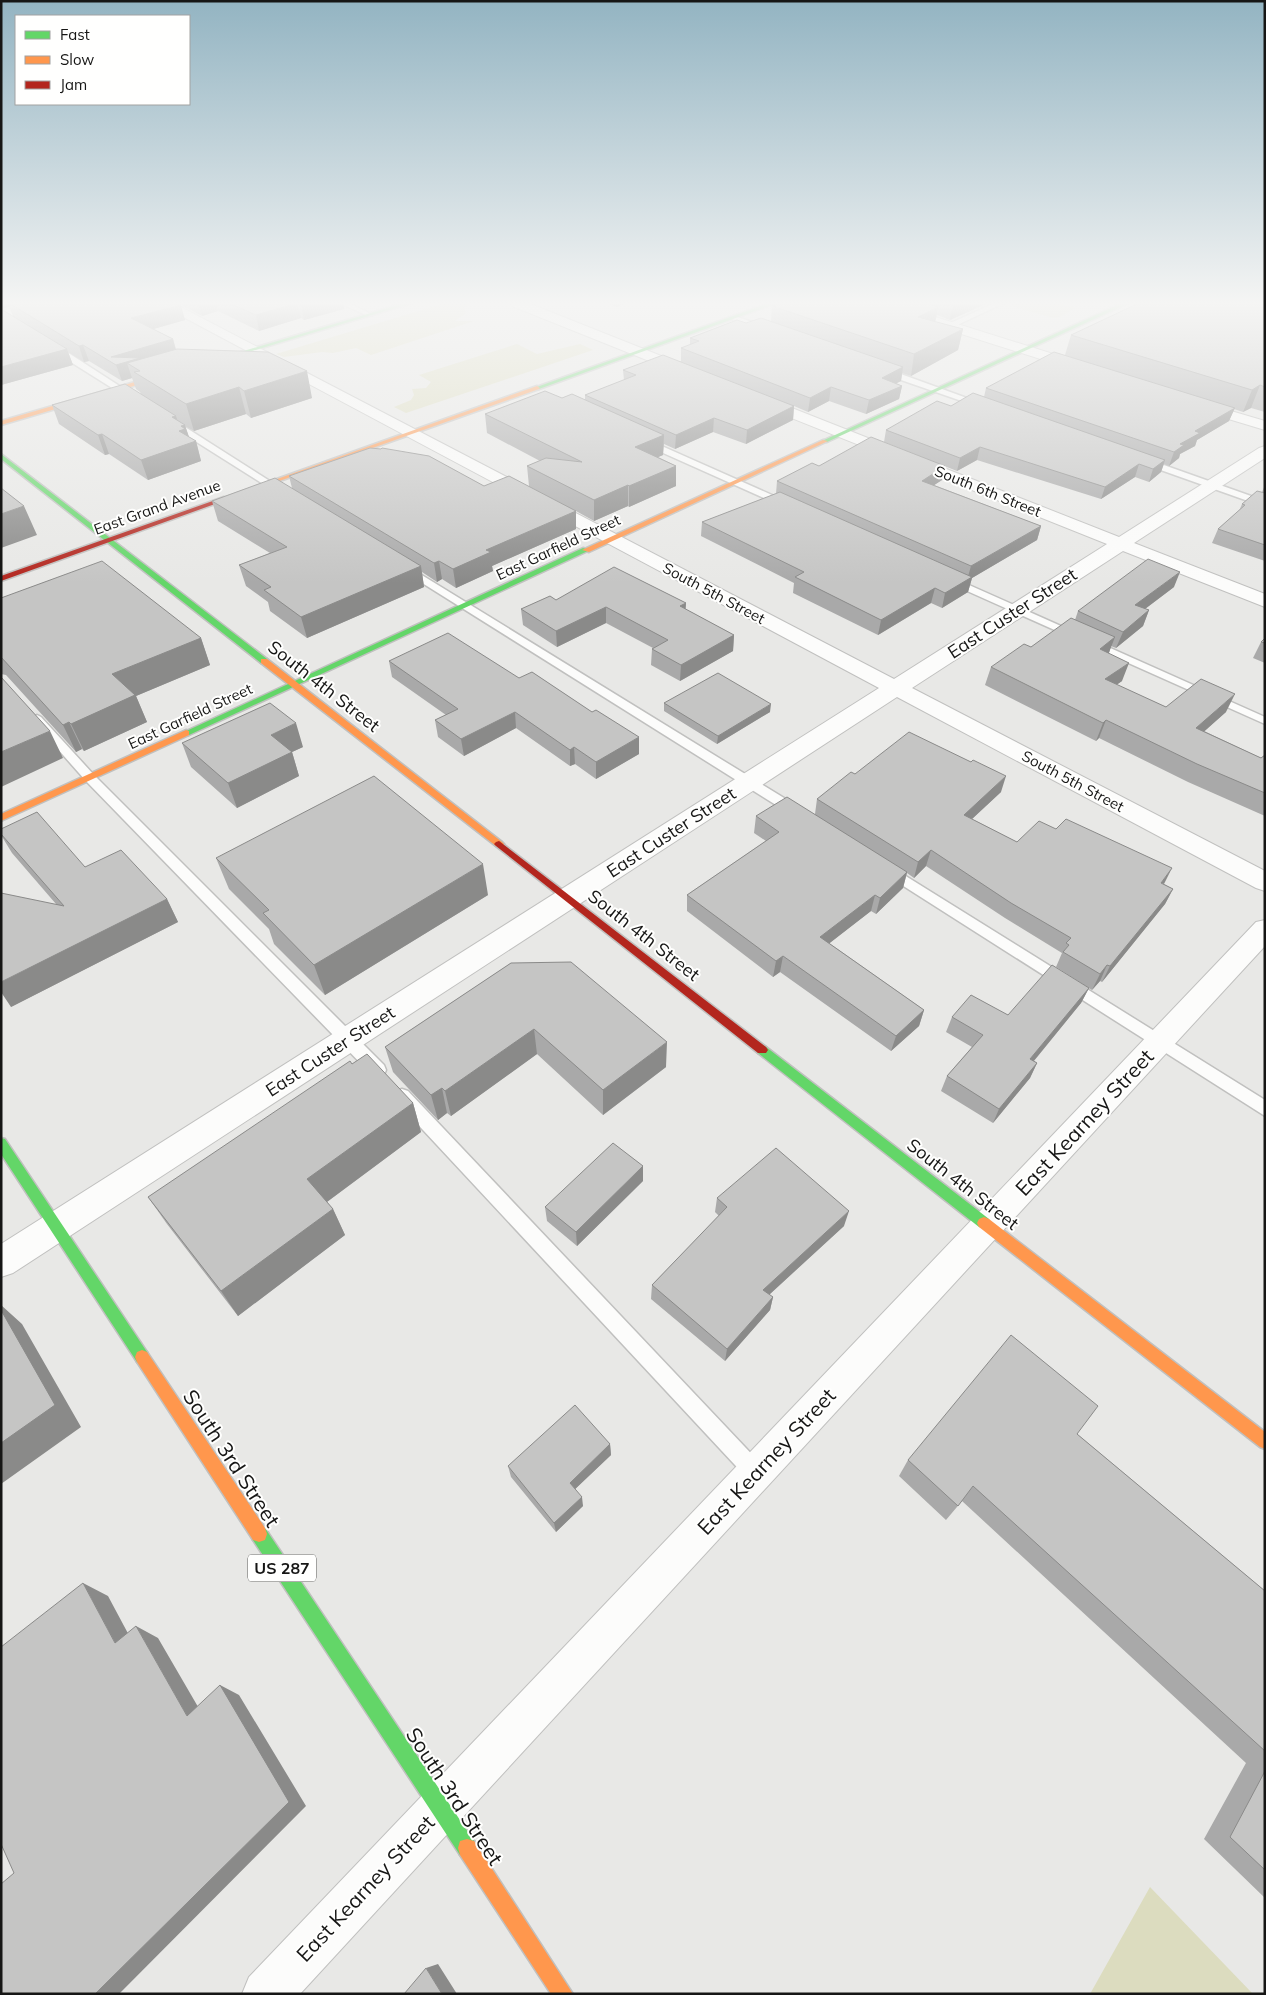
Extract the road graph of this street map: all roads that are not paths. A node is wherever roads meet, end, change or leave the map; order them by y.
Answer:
1 (90, 396) edge
2 (131, 396) edge
3 (340, 396) edge
4 (515, 396) edge
5 (749, 396) edge
6 (925, 396) edge
7 (956, 396) edge
8 (1182, 400) edge
9 (139, 401) edge
10 (993, 409) edge
11 (162, 416) edge
12 (1, 422) edge
13 (1265, 426) edge
14 (411, 433) junction
15 (843, 433) junction
16 (637, 437) edge
17 (1265, 450) edge
18 (1, 456) edge
19 (1132, 457) edge
20 (736, 482) junction
21 (268, 484) junction
22 (1211, 485) junction
23 (286, 494) edge
24 (1265, 504) edge
25 (798, 510) edge
26 (612, 539) junction
27 (109, 540) junction
28 (1120, 544) junction
29 (392, 560) edge
30 (938, 574) edge
31 (1, 579) edge
32 (1265, 601) edge
33 (466, 606) junction
34 (1017, 610) junction
35 (294, 684) junction
36 (895, 688) junction
37 (28, 708) edge
38 (1265, 720) edge
39 (90, 778) junction
40 (749, 782) junction
41 (1, 818) edge
42 (806, 818) edge
43 (873, 861) edge
44 (1265, 882) edge
45 (568, 898) junction
46 (1265, 929) edge
47 (348, 1039) junction
48 (1158, 1043) junction
49 (1265, 1109) edge
50 (1, 1142) edge
51 (987, 1225) junction
52 (57, 1226) junction
53 (1, 1262) edge
54 (1265, 1442) edge
55 (755, 1472) junction
56 (440, 1808) junction
57 (266, 1994) edge
58 (563, 1994) edge

1 - 12 street
2 - 9 lane
3 - 14 street, South 5th Street
4 - 14 street, East Grand Avenue
5 - 15 street, South 6th Street
6 - 15 street, East Garfield Street
7 - 10 lane
8 - 13 street
11 - 21 lane
14 - 21 street, East Grand Avenue
14 - 26 street, South 5th Street
15 - 20 street, East Garfield Street
15 - 28 street, South 6th Street
16 - 20 lane
17 - 22 street, East Custer Street
18 - 27 street, South 4th Street
19 - 22 lane
20 - 25 lane
20 - 26 street, East Garfield Street
21 - 23 lane
21 - 27 street, East Grand Avenue
22 - 24 lane
22 - 28 street, East Custer Street
26 - 33 street, East Garfield Street
26 - 36 street, South 5th Street
27 - 31 street, East Grand Avenue
27 - 35 street, South 4th Street
28 - 32 street, South 6th Street
28 - 34 street, East Custer Street
29 - 33 lane
30 - 34 lane
33 - 35 street, East Garfield Street
33 - 40 lane
34 - 36 street, East Custer Street
34 - 38 lane
35 - 39 street, East Garfield Street
35 - 45 street, South 4th Street
36 - 40 street, East Custer Street
36 - 44 street, South 5th Street
37 - 39 lane
39 - 41 street, East Garfield Street
39 - 47 lane
40 - 42 lane
40 - 45 street, East Custer Street
43 - 48 lane
45 - 47 street, East Custer Street
45 - 51 street, South 4th Street
46 - 48 street, East Kearney Street
47 - 52 street, East Custer Street
47 - 55 lane
48 - 49 lane
48 - 51 street, East Kearney Street
50 - 52 street, South 3rd Street / US 287
51 - 54 street, South 4th Street
51 - 55 street, East Kearney Street
52 - 53 street, East Custer Street
52 - 56 street, South 3rd Street / US 287
55 - 56 street, East Kearney Street
56 - 57 street, East Kearney Street
56 - 58 street, South 3rd Street / US 287

